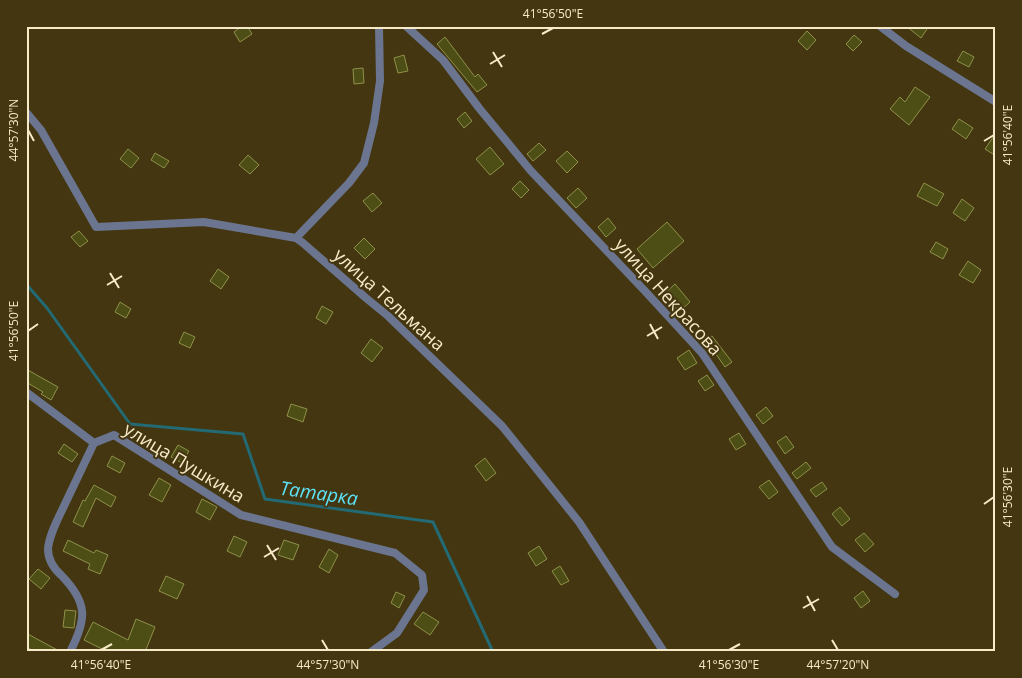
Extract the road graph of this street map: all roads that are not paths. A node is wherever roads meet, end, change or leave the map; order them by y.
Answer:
1 (379, 26) edge
2 (406, 26) edge
3 (880, 26) edge
4 (996, 102) edge
5 (26, 112) edge
6 (296, 238) junction
7 (26, 392) edge
8 (94, 443) junction
9 (895, 594) dead end
10 (70, 652) edge
11 (371, 652) edge
12 (664, 652) edge

1 - 6 street
2 - 9 street, улица Некрасова
3 - 4 street
5 - 6 street
6 - 12 street, улица Тельмана
7 - 8 street
8 - 10 street
8 - 11 street, улица Пушкина

